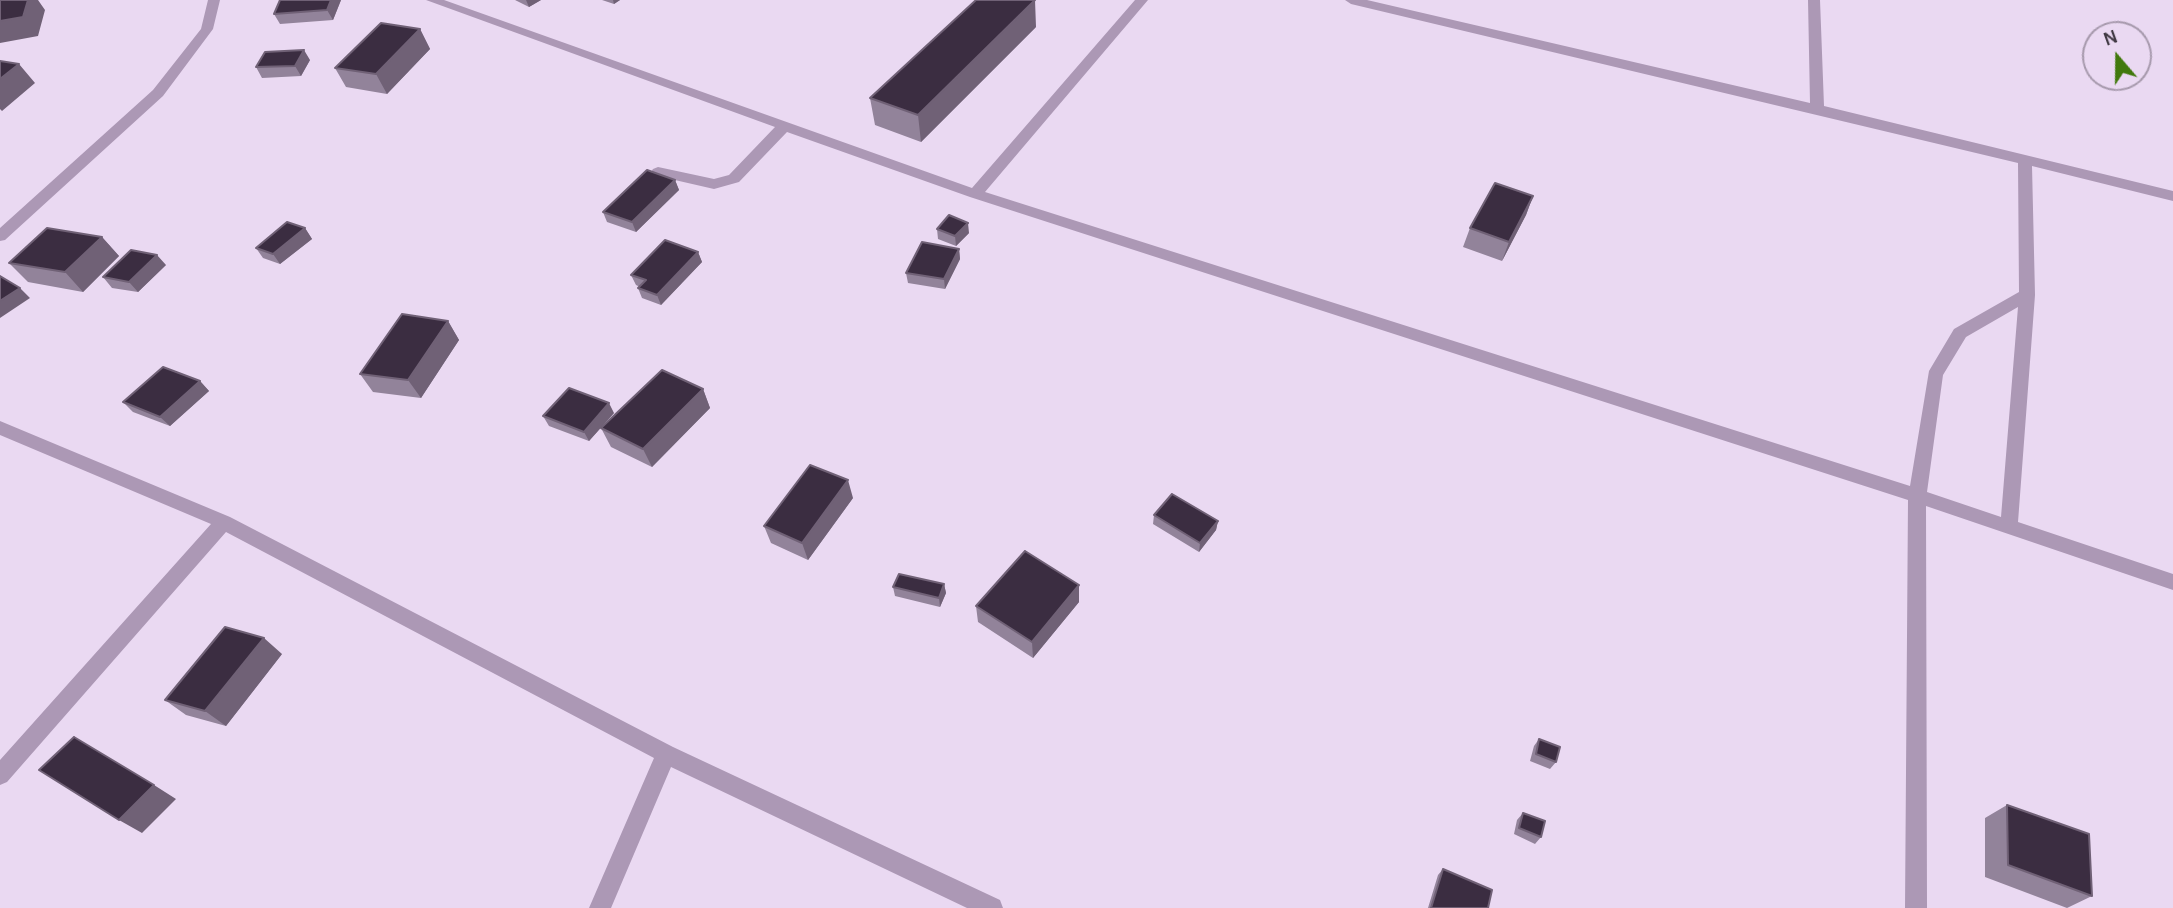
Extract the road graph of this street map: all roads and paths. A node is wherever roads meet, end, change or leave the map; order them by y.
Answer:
1 (214, 0) edge
2 (432, 0) edge
3 (1142, 0) edge
4 (1350, 0) edge
5 (1814, 0) edge
6 (1817, 109) junction
7 (783, 127) junction
8 (2025, 160) junction
9 (658, 172) edge
10 (975, 194) junction
11 (2173, 196) edge
12 (0, 236) edge
13 (2027, 295) junction
14 (0, 428) edge
15 (1917, 496) junction
16 (224, 522) junction
17 (2009, 527) junction
18 (2173, 582) edge
19 (666, 754) junction
20 (0, 775) edge
21 (600, 908) edge
22 (992, 908) edge
23 (1916, 908) edge

1 - 12 street
2 - 7 street
3 - 10 street
4 - 6 street
5 - 6 street
6 - 8 street
7 - 9 street
7 - 10 street
8 - 11 street
8 - 13 street
10 - 15 street
13 - 15 street
13 - 17 street
14 - 16 street
15 - 17 street
15 - 23 street
16 - 19 street
16 - 20 street
17 - 18 street
19 - 21 street
19 - 22 street

